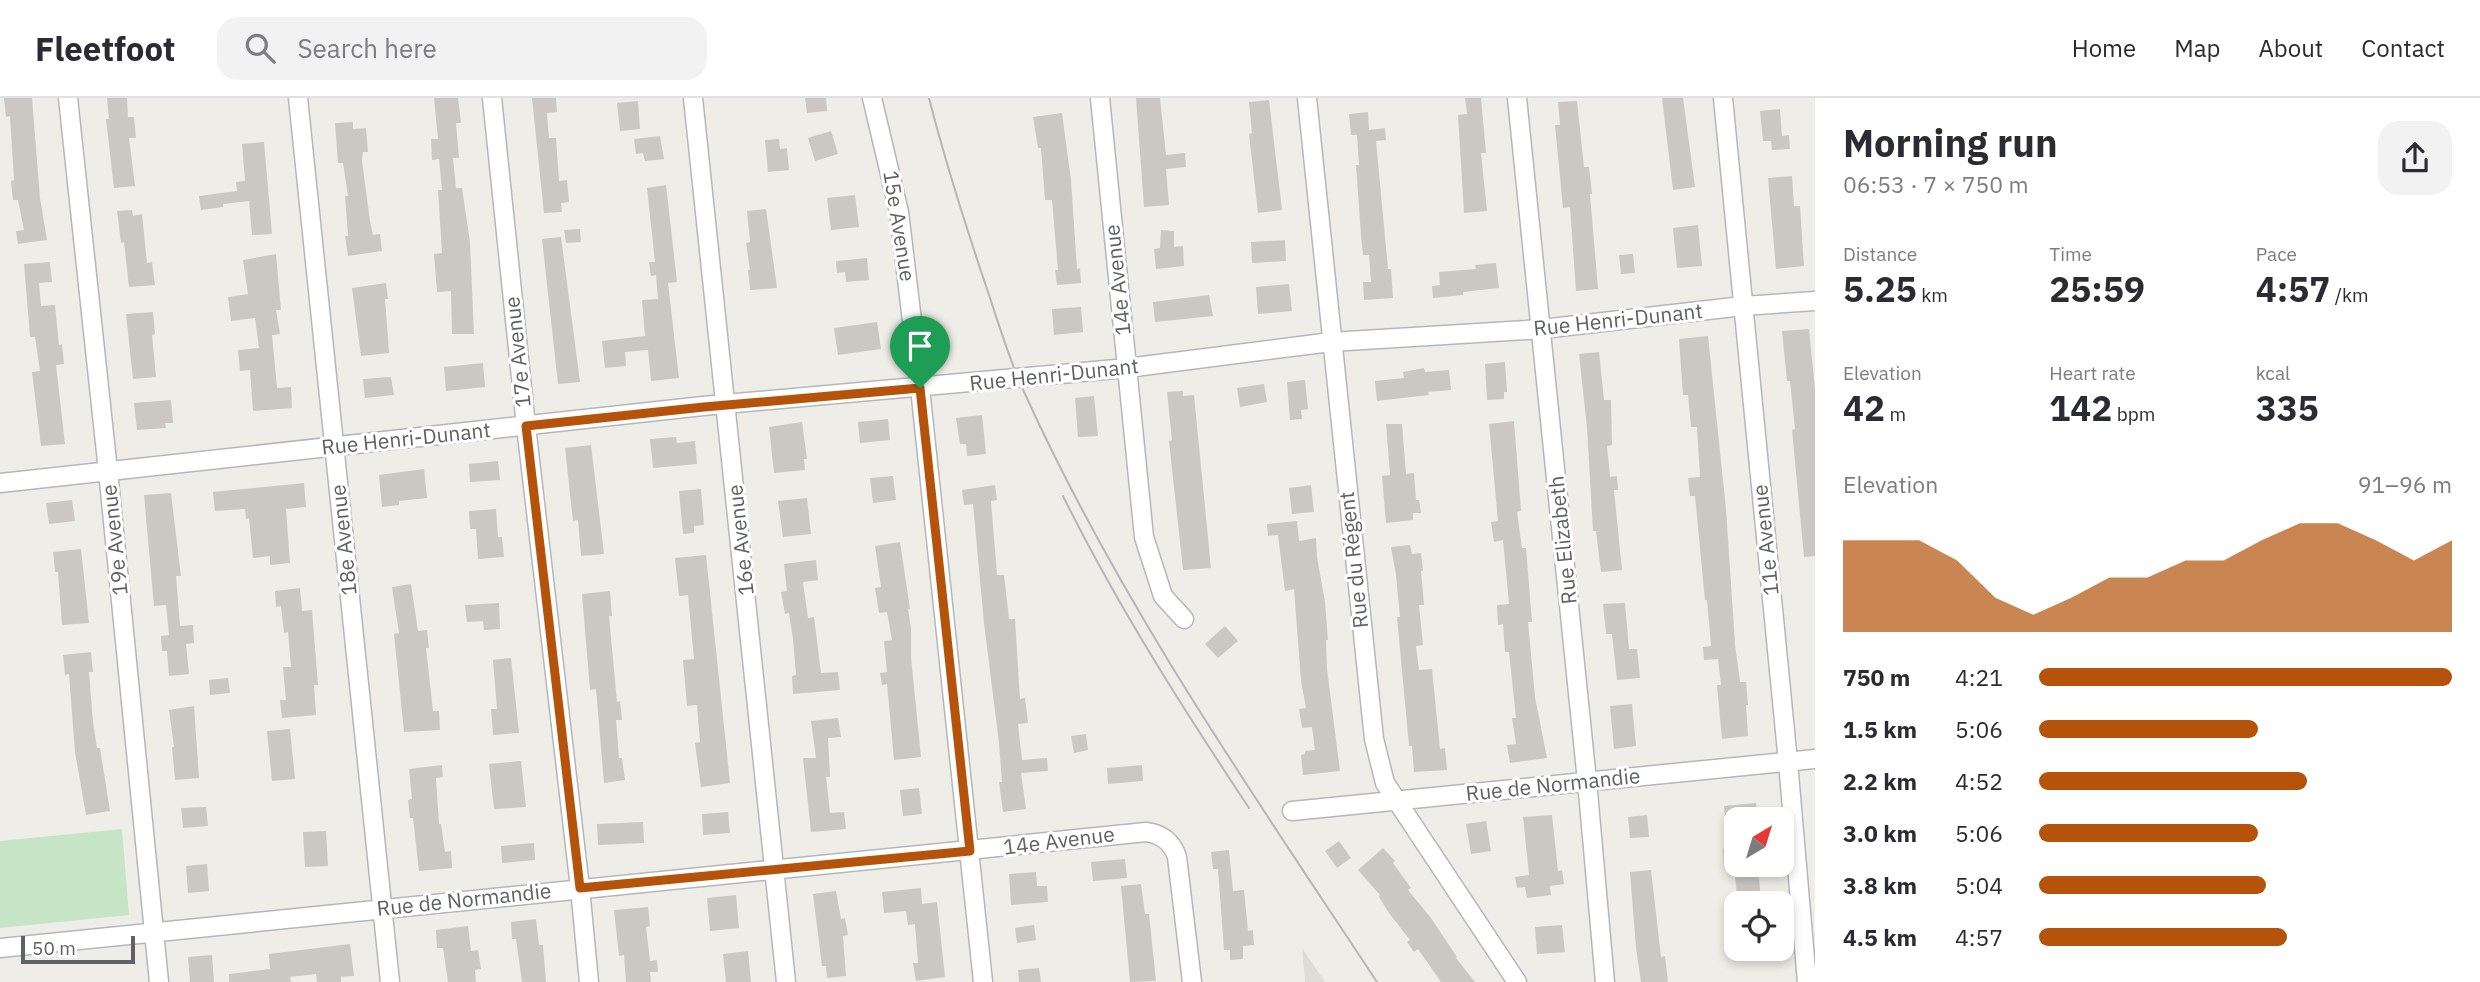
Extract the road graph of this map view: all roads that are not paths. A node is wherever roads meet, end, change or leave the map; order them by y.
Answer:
1 (68, 98) edge
2 (298, 98) edge
3 (492, 98) edge
4 (693, 98) edge
5 (872, 98) edge
6 (1100, 98) edge
7 (1307, 98) edge
8 (1517, 98) edge
9 (1723, 98) edge
10 (1815, 301) edge
11 (1742, 306) junction
12 (1542, 329) junction
13 (1331, 342) junction
14 (1127, 368) junction
15 (920, 388) junction
16 (726, 405) junction
17 (526, 426) junction
18 (335, 447) junction
19 (108, 471) junction
20 (0, 482) edge
21 (1184, 620) dead end
22 (1815, 759) edge
23 (1788, 762) junction
24 (1587, 781) junction
25 (1398, 802) junction
26 (1292, 811) dead end
27 (970, 851) junction
28 (775, 869) junction
29 (580, 888) junction
30 (382, 909) junction
31 (155, 931) junction
32 (0, 948) edge
33 (159, 982) edge
34 (390, 982) edge
35 (589, 982) edge
36 (786, 982) edge
37 (983, 982) edge
38 (1192, 982) edge
39 (1517, 982) edge
40 (1605, 982) edge
41 (1807, 982) edge

1 - 19 street, 19e Avenue
2 - 18 street, 18e Avenue
3 - 17 street, 17e Avenue
4 - 16 street, 16e Avenue
5 - 15 street, 15e Avenue
6 - 14 street, 14e Avenue
7 - 13 street, Rue du Régent
8 - 12 street, Rue Elizabeth
9 - 11 street, 11e Avenue
10 - 11 street, Rue Henri-Dunant
11 - 12 street, Rue Henri-Dunant
11 - 23 street, 11e Avenue
12 - 13 street, Rue Henri-Dunant
12 - 24 street, Rue Elizabeth
13 - 14 street, Rue Henri-Dunant
13 - 25 street, Rue du Régent
14 - 15 street, Rue Henri-Dunant
14 - 21 street, 14e Avenue
15 - 16 street, Rue Henri-Dunant
15 - 27 street, 15e Avenue
16 - 17 street, Rue Henri-Dunant
16 - 28 street, 16e Avenue
17 - 18 street, Rue Henri-Dunant
17 - 29 street, 17e Avenue
18 - 19 street, Rue Henri-Dunant
18 - 30 street, 18e Avenue
19 - 20 street, Rue Henri-Dunant
19 - 31 street, 19e Avenue
22 - 23 street, Rue de Normandie
23 - 24 street, Rue de Normandie
23 - 41 street, 11e Avenue
24 - 25 street, Rue de Normandie
24 - 40 street, Rue Elizabeth
25 - 26 street, Rue de Normandie
25 - 39 street, Rue du Régent
27 - 28 street, Rue de Normandie
27 - 37 street, 15e Avenue
27 - 38 street, 14e Avenue
28 - 29 street, Rue de Normandie
28 - 36 street, 16e Avenue
29 - 30 street, Rue de Normandie
29 - 35 street, 17e Avenue
30 - 31 street, Rue de Normandie
30 - 34 street, 18e Avenue
31 - 32 street, Rue de Normandie
31 - 33 street, 19e Avenue

